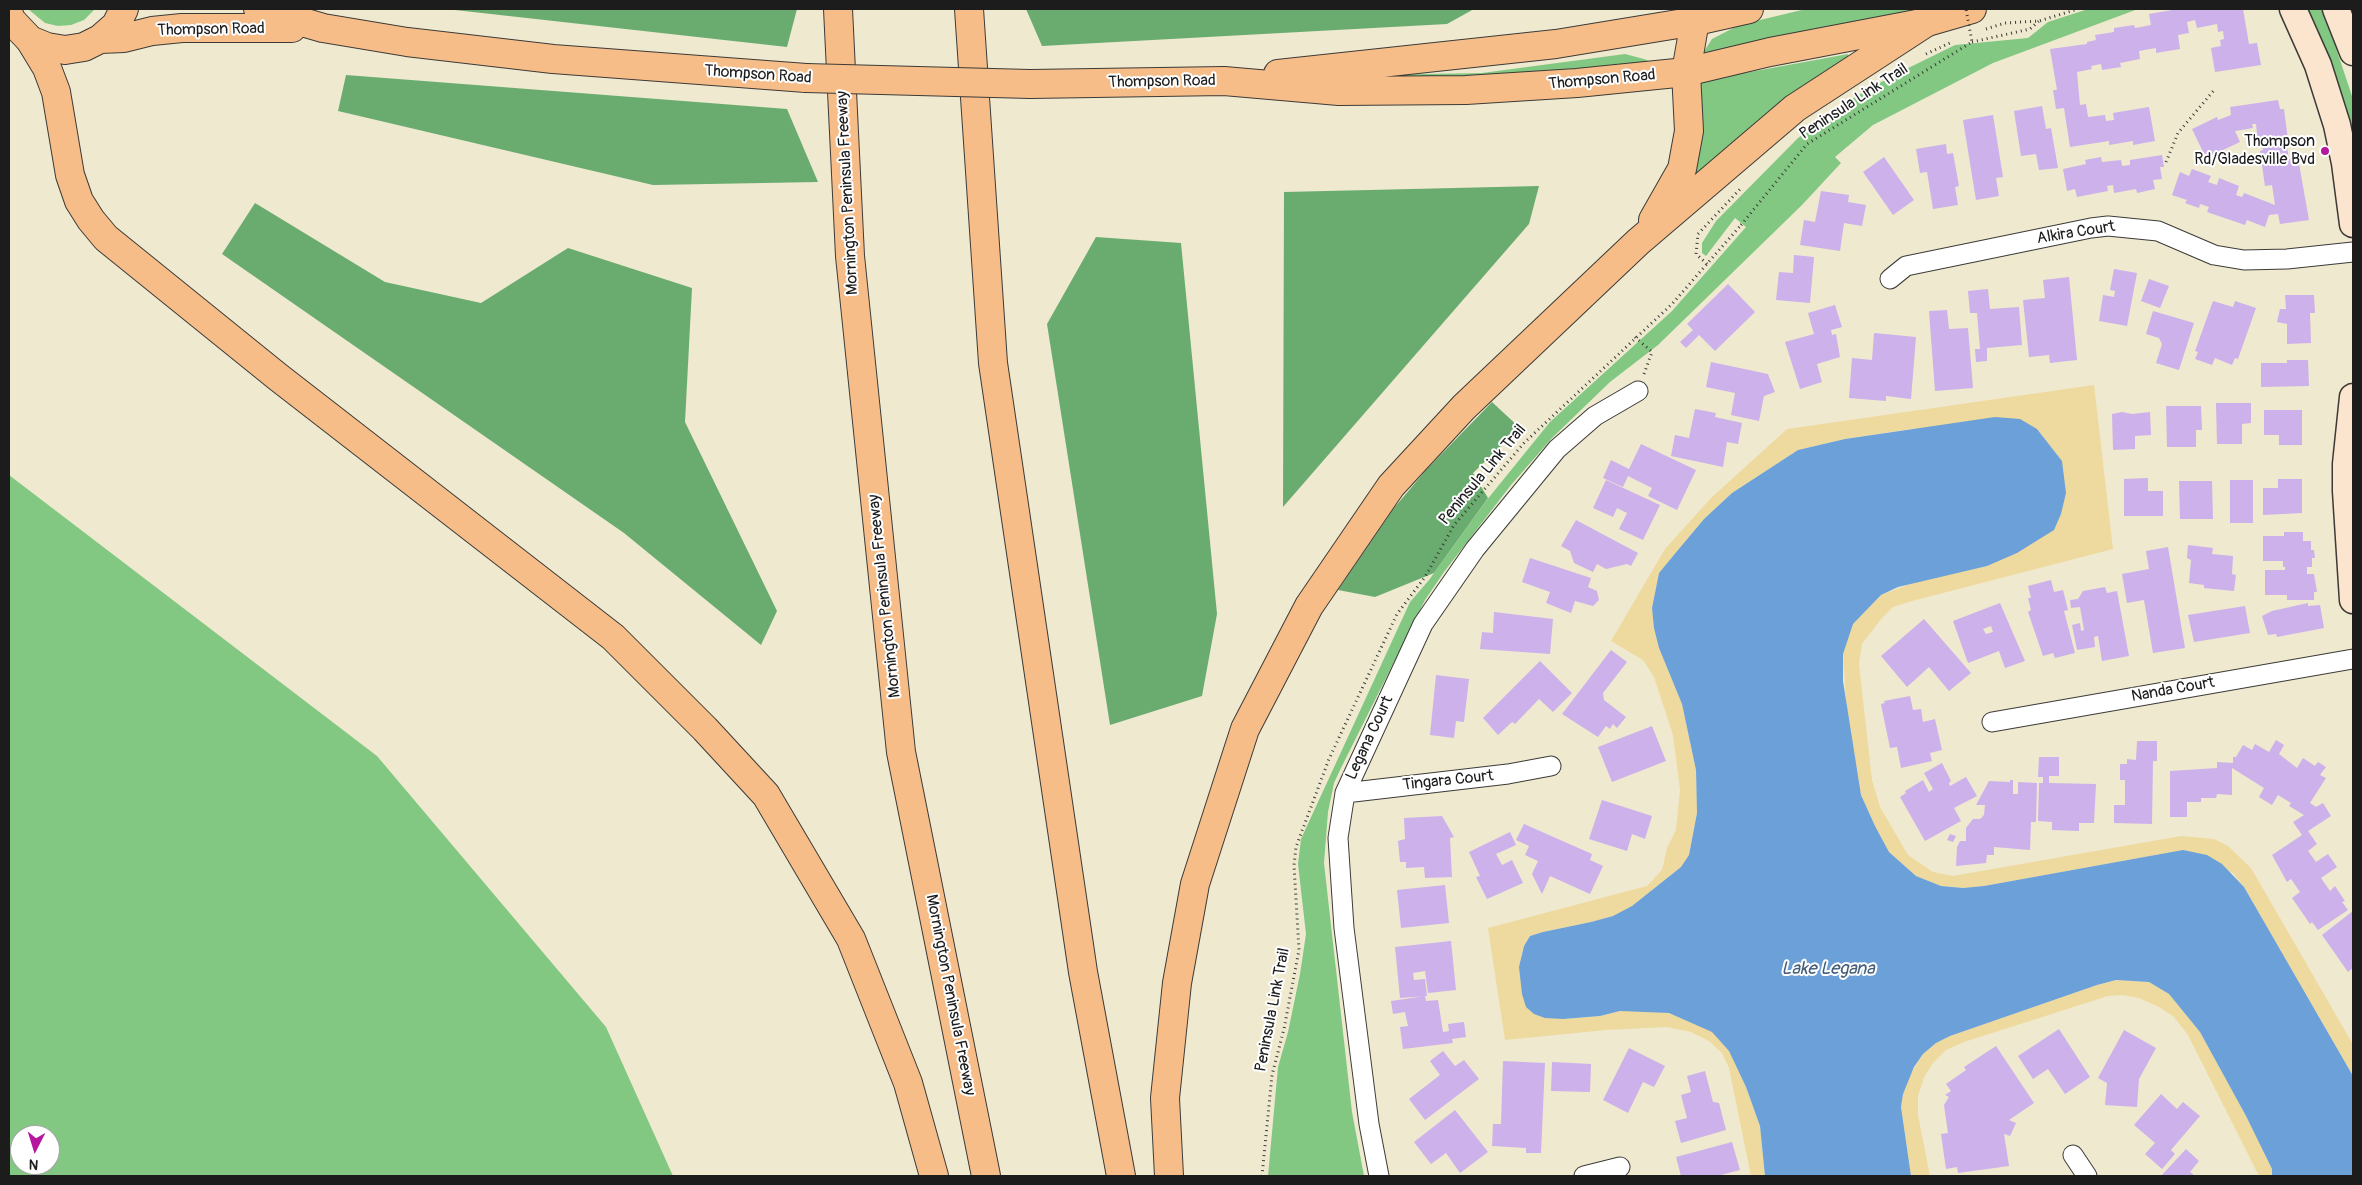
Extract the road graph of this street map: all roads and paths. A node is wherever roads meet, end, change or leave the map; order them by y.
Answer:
1 (124, 9) edge
2 (258, 9) edge
3 (838, 9) edge
4 (969, 9) edge
5 (1749, 9) edge
6 (1966, 9) edge
7 (1972, 9) edge
8 (2078, 9) edge
9 (2293, 9) edge
10 (2336, 9) edge
11 (1696, 15) edge
12 (2039, 21) junction
13 (1926, 22) junction
14 (323, 28) junction
15 (18, 29) edge
16 (1962, 37) dead end
17 (100, 39) junction
18 (1955, 40) dead end
19 (1972, 42) junction
20 (2353, 52) edge
21 (1925, 54) dead end
22 (1686, 72) junction
23 (1224, 81) junction
24 (2215, 89) dead end
25 (2166, 162) dead end
26 (1744, 185) dead end
27 (2353, 224) edge
28 (1638, 242) junction
29 (2353, 252) edge
30 (1707, 264) junction
31 (1890, 279) dead end
32 (1635, 337) junction
33 (1638, 391) joint
34 (2353, 397) edge
35 (2352, 571) edge
36 (2353, 600) edge
37 (2353, 658) edge
38 (1992, 722) dead end
39 (1551, 766) dead end
40 (1345, 793) junction
41 (2073, 1155) dead end
42 (1620, 1167) dead end
43 (934, 1176) edge
44 (986, 1176) edge
45 (1121, 1176) edge
46 (1169, 1176) edge
47 (1262, 1176) edge
48 (1379, 1176) edge
49 (1584, 1176) edge
50 (2087, 1176) edge

1 - 17 main road
2 - 14 main road, Thompson Road
3 - 44 main road, Mornington Peninsula Freeway
4 - 45 main road
5 - 11 main road, Thompson Road
6 - 19 path, bridge
7 - 13 main road, Thompson Road
8 - 12 path
9 - 27 main road
10 - 20 main road
11 - 22 main road
11 - 23 main road, Thompson Road
12 - 16 path
12 - 19 path, Peninsula Link Trail
13 - 22 main road, Thompson Road
13 - 28 main road
14 - 17 main road, Thompson Road
14 - 23 main road, Thompson Road, bridge
15 - 17 main road
15 - 43 main road
18 - 21 path
19 - 30 path, Peninsula Link Trail, bridge
22 - 23 main road, Thompson Road
22 - 28 main road
24 - 25 path
26 - 30 path
28 - 46 main road
29 - 31 street, Alkira Court
30 - 32 path, Peninsula Link Trail
32 - 33 path
32 - 47 path, Peninsula Link Trail
33 - 40 street, Legana Court
34 - 35 main road
35 - 36 main road
37 - 38 street, Nanda Court
39 - 40 street, Tingara Court
40 - 48 street, Legana Court
41 - 50 street
42 - 49 street

